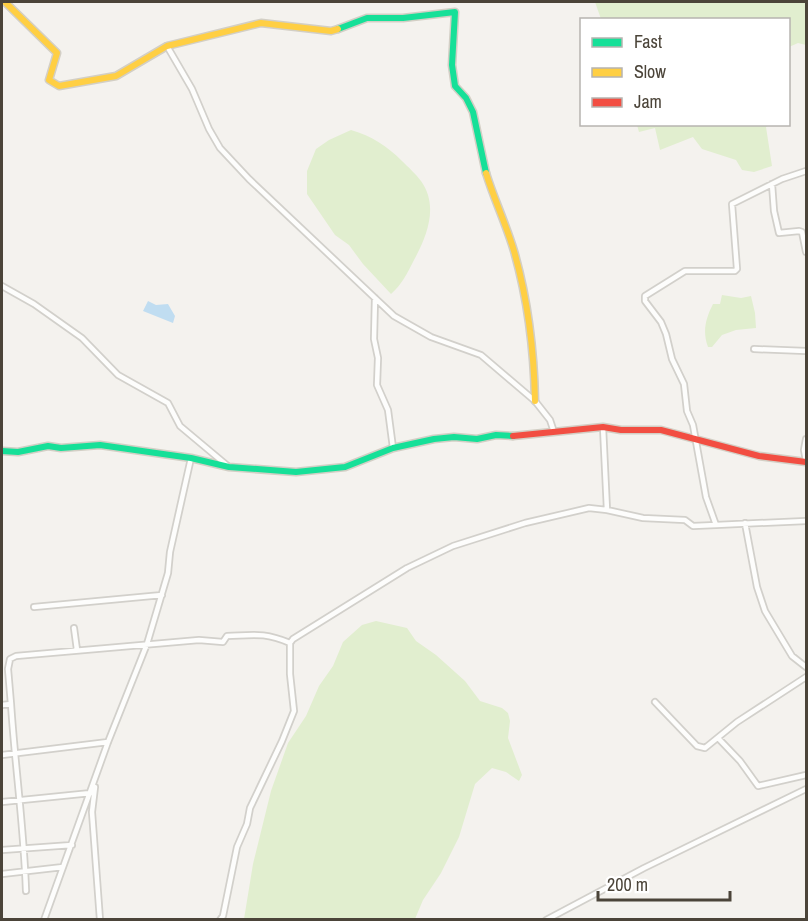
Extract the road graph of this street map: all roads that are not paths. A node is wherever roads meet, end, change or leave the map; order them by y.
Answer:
1 (5, 2) edge
2 (167, 46) junction
3 (807, 171) edge
4 (772, 184) junction
5 (807, 252) edge
6 (2, 286) edge
7 (375, 298) junction
8 (754, 349) dead end
9 (807, 351) edge
10 (536, 401) junction
11 (603, 427) junction
12 (554, 432) junction
13 (807, 439) edge
14 (695, 440) junction
15 (393, 448) junction
16 (2, 452) edge
17 (191, 458) junction
18 (807, 461) edge
19 (229, 467) junction
20 (607, 510) junction
21 (807, 521) edge
22 (745, 523) junction
23 (716, 525) junction
24 (162, 595) junction
25 (34, 607) dead end
26 (75, 628) dead end
27 (290, 643) junction
28 (147, 645) junction
29 (76, 650) junction
30 (807, 667) edge
31 (807, 677) edge
32 (655, 702) dead end
33 (11, 704) junction
34 (2, 705) edge
35 (718, 738) junction
36 (108, 742) junction
37 (14, 754) junction
38 (2, 755) edge
39 (807, 775) edge
40 (96, 778) junction
41 (807, 789) edge
42 (91, 793) junction
43 (21, 801) junction
44 (2, 802) edge
45 (72, 845) junction
46 (25, 848) junction
47 (2, 850) edge
48 (63, 867) junction
49 (26, 871) junction
50 (2, 874) edge
51 (27, 891) dead end
52 (44, 920) edge
53 (100, 920) edge
54 (220, 920) edge
55 (546, 920) edge

1 - 2 street
2 - 7 street
2 - 10 street
3 - 4 street
4 - 5 street
4 - 14 street
6 - 19 street
7 - 10 street
7 - 15 street
8 - 9 street
10 - 12 street
11 - 12 street
11 - 14 street
11 - 20 street
12 - 15 street
13 - 18 street
14 - 18 street
14 - 23 street
15 - 19 street
16 - 17 street
17 - 19 street
17 - 24 street
20 - 23 street
20 - 27 street
21 - 22 street
22 - 23 street
22 - 30 street
24 - 25 street
24 - 28 street
26 - 29 street
27 - 28 street
27 - 54 street
28 - 29 street
28 - 36 street
29 - 33 street
31 - 35 street
32 - 35 street
33 - 34 street
33 - 37 street
35 - 39 street
36 - 37 street
36 - 40 street
37 - 38 street
37 - 43 street
40 - 42 street
40 - 53 street
41 - 55 street
42 - 43 street
42 - 45 street
43 - 44 street
43 - 46 street
45 - 46 street
45 - 48 street
46 - 47 street
46 - 49 street
48 - 49 street
48 - 52 street
49 - 50 street
49 - 51 street

